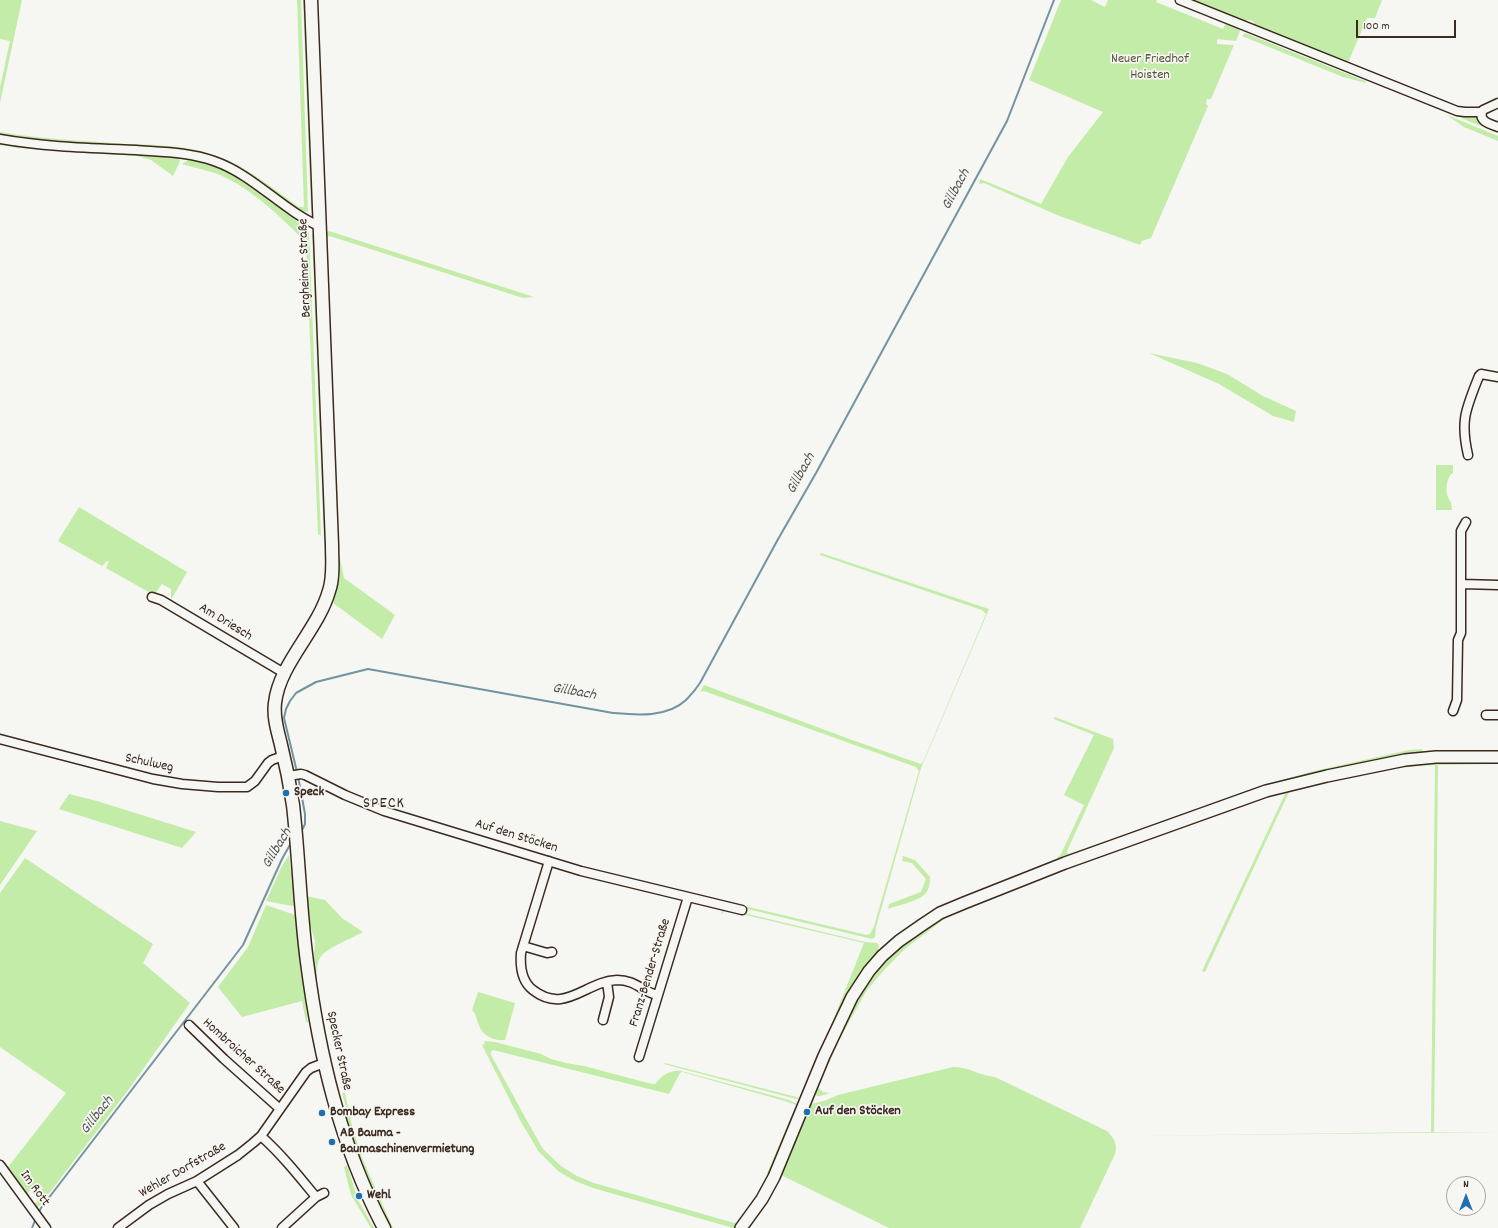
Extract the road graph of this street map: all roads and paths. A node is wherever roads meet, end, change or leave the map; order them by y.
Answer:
1 (311, 0) edge
2 (1180, 0) edge
3 (1498, 103) edge
4 (1482, 112) junction
5 (1498, 127) edge
6 (0, 139) edge
7 (319, 226) junction
8 (1498, 377) edge
9 (1468, 455) dead end
10 (1466, 522) dead end
11 (331, 540) joint
12 (1462, 584) junction
13 (1498, 585) edge
14 (152, 597) dead end
15 (284, 673) junction
16 (1453, 710) dead end
17 (1486, 715) dead end
18 (1498, 715) edge
19 (0, 739) edge
20 (283, 756) junction
21 (1498, 757) edge
22 (288, 776) junction
23 (550, 861) junction
24 (688, 897) junction
25 (742, 910) dead end
26 (523, 946) junction
27 (552, 952) dead end
28 (607, 982) junction
29 (657, 995) junction
30 (603, 1020) dead end
31 (189, 1025) dead end
32 (638, 1057) dead end
33 (324, 1063) junction
34 (280, 1109) junction
35 (260, 1136) junction
36 (0, 1165) edge
37 (197, 1181) junction
38 (324, 1193) dead end
39 (316, 1197) junction
40 (46, 1228) edge
41 (118, 1228) edge
42 (234, 1228) edge
43 (282, 1228) edge
44 (384, 1228) edge
45 (741, 1228) edge

1 - 7 main road, Bergheimer Straße
2 - 4 street
3 - 4 street
4 - 5 street
6 - 7 street
7 - 11 main road, Bergheimer Straße
8 - 9 street
10 - 12 street
11 - 15 main road, Specker Straße
12 - 13 street
12 - 16 street
14 - 15 street, Am Driesch
15 - 20 main road, Specker Straße
17 - 18 street
19 - 20 street, Schulweg
20 - 22 main road, Specker Straße
21 - 45 main road
22 - 23 street, Auf den Stöcken
22 - 33 main road, Specker Straße
23 - 24 street, Auf den Stöcken
23 - 26 street
24 - 25 street, Auf den Stöcken
24 - 29 street, Franz-Bender-Straße
26 - 27 street
26 - 28 street
28 - 29 street
28 - 30 street
29 - 32 street, Franz-Bender-Straße
31 - 34 street, Hombroicher Straße
33 - 34 street, Wehler Dorfstraße
33 - 44 main road, Specker Straße
34 - 35 street, Wehler Dorfstraße
35 - 37 street, Wehler Dorfstraße
35 - 39 street
36 - 40 street, Im Rott
37 - 41 street, Wehler Dorfstraße
37 - 42 street
38 - 39 street
39 - 43 street

